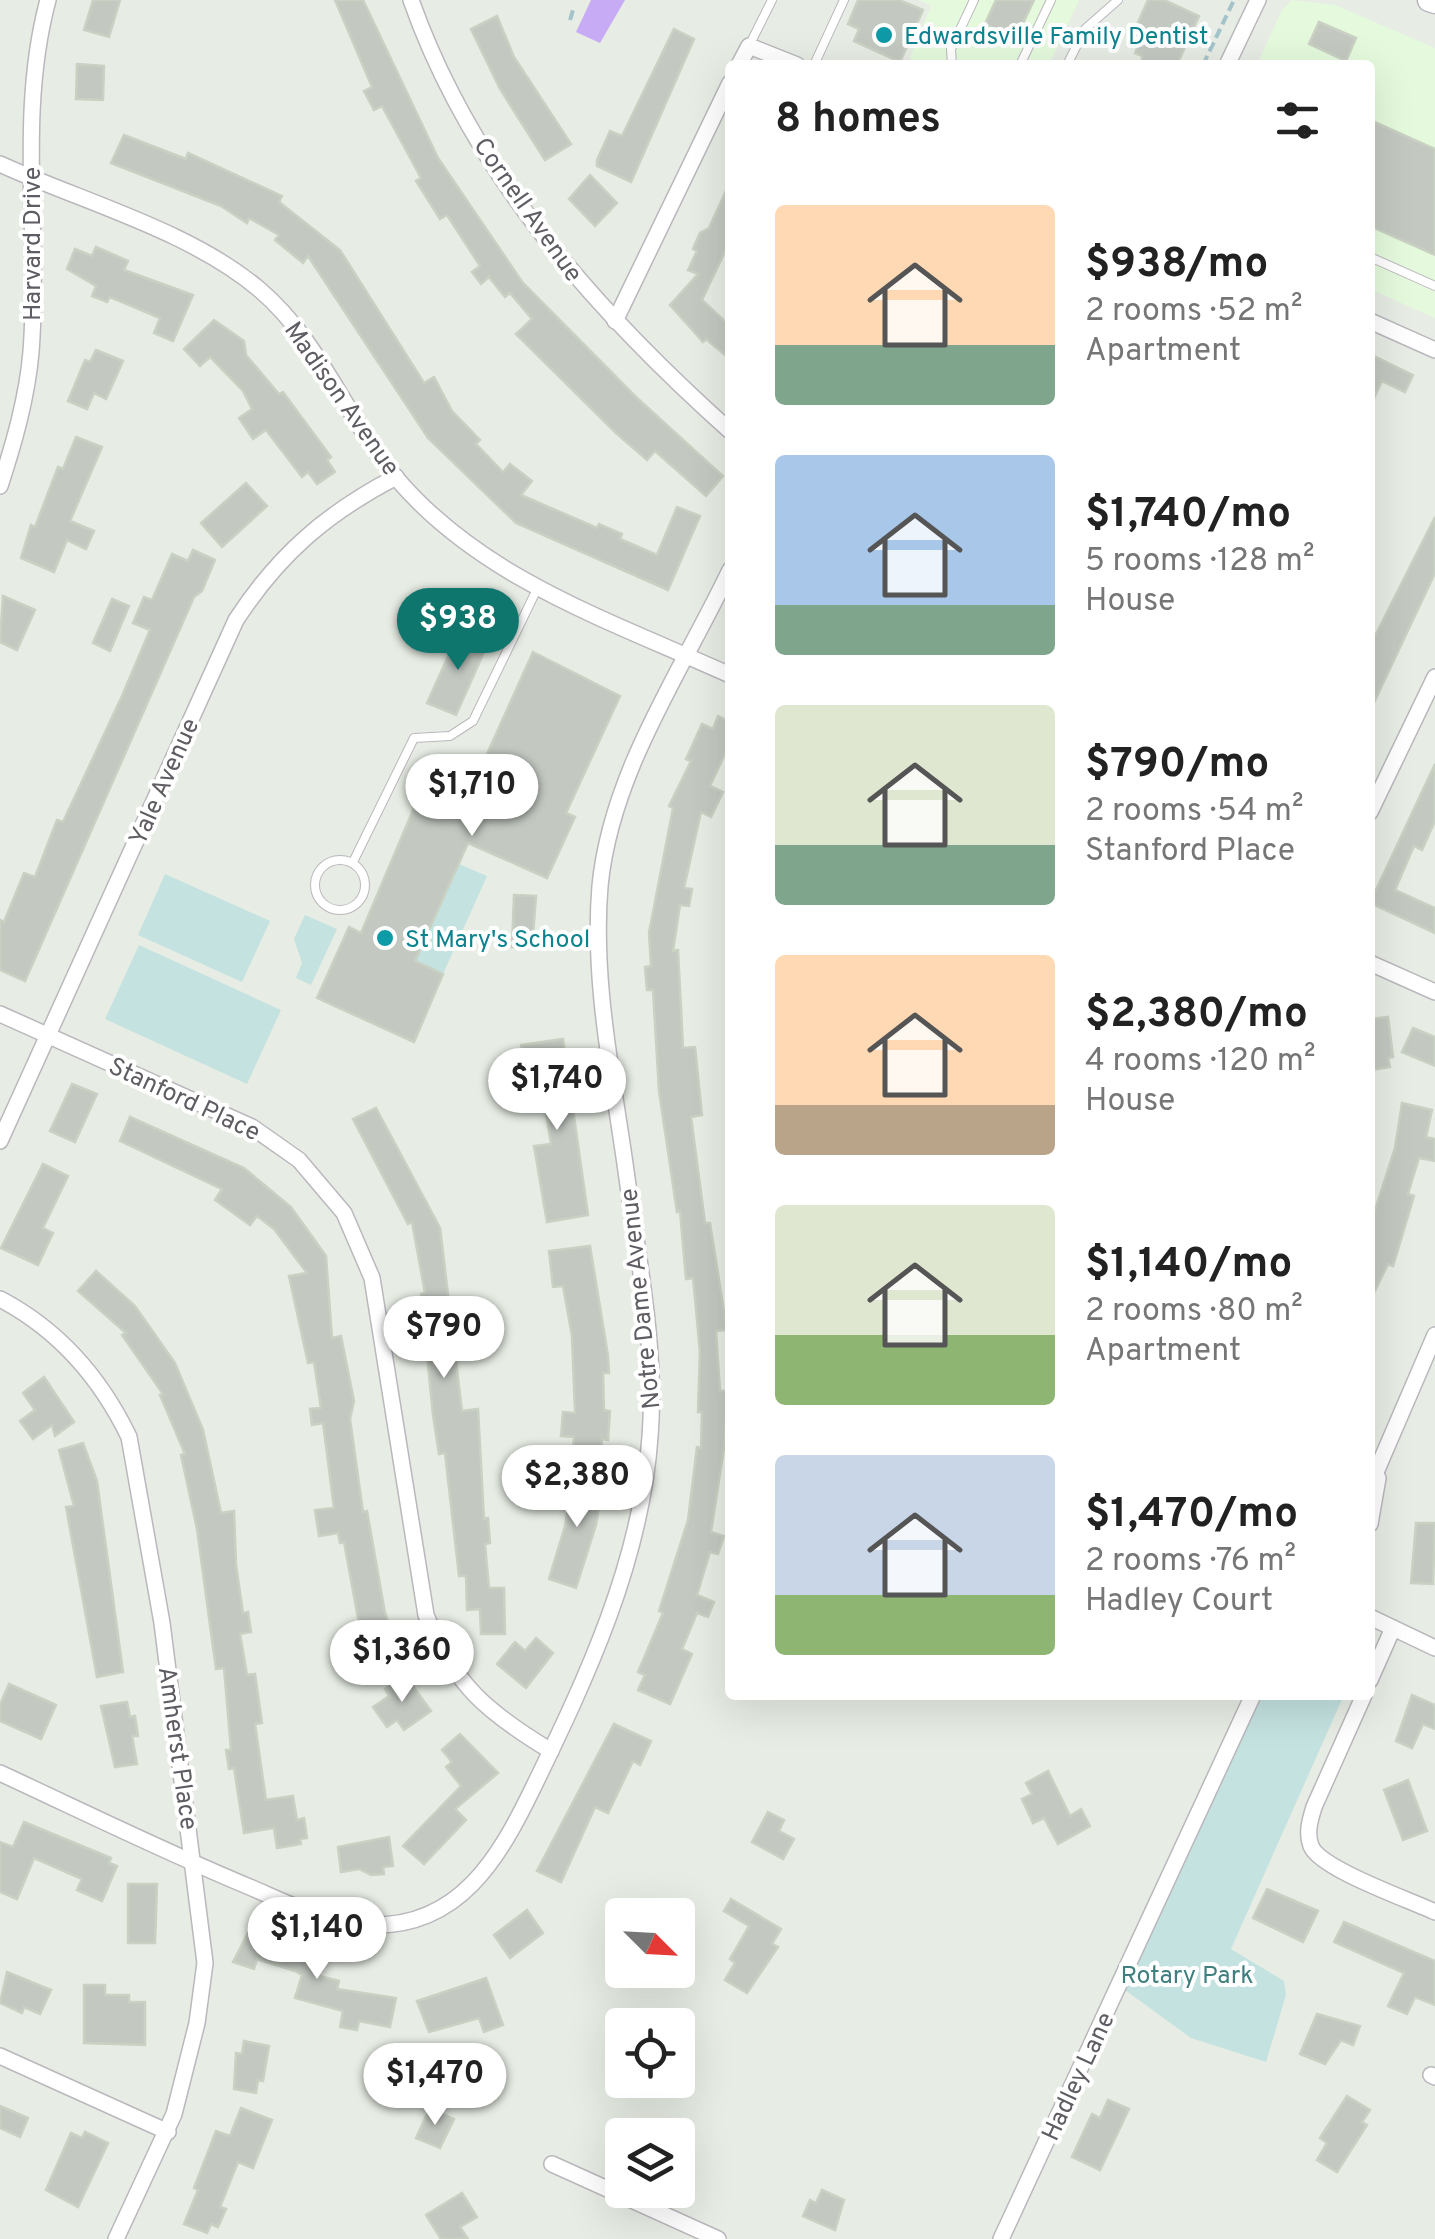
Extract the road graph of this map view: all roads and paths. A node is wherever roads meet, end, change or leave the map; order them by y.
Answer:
1 (48, 0) edge
2 (411, 0) edge
3 (772, 0) edge
4 (844, 0) edge
5 (974, 0) edge
6 (1050, 0) edge
7 (1118, 0) edge
8 (1234, 0) edge
9 (1255, 1) edge
10 (573, 10) dead end
11 (570, 20) dead end
12 (749, 46) junction
13 (742, 60) edge
14 (784, 60) edge
15 (816, 60) edge
16 (952, 60) edge
17 (1022, 60) edge
18 (1070, 60) edge
19 (1204, 60) edge
20 (1229, 60) edge
21 (725, 93) edge
22 (0, 164) edge
23 (32, 179) junction
24 (1375, 258) edge
25 (1435, 286) edge
26 (614, 320) junction
27 (1375, 323) edge
28 (1435, 350) edge
29 (725, 427) edge
30 (396, 477) junction
31 (0, 486) edge
32 (725, 580) edge
33 (538, 587) junction
34 (688, 655) junction
35 (725, 672) edge
36 (1435, 676) edge
37 (1375, 802) edge
38 (352, 862) junction
39 (1375, 965) edge
40 (1435, 992) edge
41 (0, 1014) edge
42 (48, 1036) junction
43 (0, 1141) edge
44 (0, 1299) edge
45 (1435, 1335) edge
46 (1379, 1469) junction
47 (1375, 1477) edge
48 (1375, 1493) edge
49 (1375, 1620) edge
50 (1393, 1628) junction
51 (1435, 1648) edge
52 (1375, 1669) edge
53 (1251, 1700) edge
54 (1362, 1700) edge
55 (551, 1751) junction
56 (0, 1773) edge
57 (194, 1864) junction
58 (1435, 1912) edge
59 (0, 2056) edge
60 (168, 2132) junction
61 (552, 2164) dead end
62 (116, 2239) edge
63 (718, 2239) edge
64 (1001, 2239) edge

1 - 23 street, Harvard Drive
2 - 26 street, Cornell Avenue
3 - 12 lane
4 - 15 lane
5 - 16 lane
6 - 17 lane
7 - 18 lane
8 - 19 path
9 - 20 street
10 - 11 path
12 - 13 street
12 - 14 street
21 - 26 street
22 - 23 street, Madison Avenue
23 - 30 street, Madison Avenue
23 - 31 street, Harvard Drive
24 - 25 lane
26 - 29 street, Cornell Avenue
27 - 28 street
30 - 33 street, Madison Avenue
30 - 42 street, Yale Avenue
32 - 34 street, Notre Dame Avenue
33 - 34 street, Madison Avenue
33 - 38 lane
34 - 35 street, Madison Avenue
34 - 55 street, Notre Dame Avenue
36 - 37 street
38 - 38 lane
39 - 40 street
41 - 42 street, Stanford Place
42 - 43 street, Yale Avenue
42 - 55 street, Stanford Place
44 - 57 street, Amherst Place
45 - 46 street
46 - 47 street
46 - 48 street
49 - 50 street
50 - 51 street
50 - 52 street
53 - 64 street, Hadley Lane
54 - 58 street
55 - 57 street, Notre Dame Avenue
56 - 57 street
57 - 60 street, Amherst Place
59 - 60 street
60 - 62 street, Amherst Place
61 - 63 street

